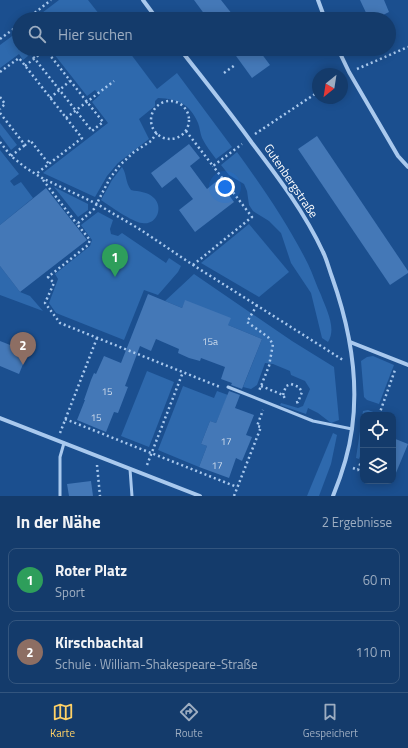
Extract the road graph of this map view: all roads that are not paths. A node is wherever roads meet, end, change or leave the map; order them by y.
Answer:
1 (143, 0) edge
2 (318, 0) edge
3 (152, 12) edge
4 (322, 12) edge
5 (185, 56) edge
6 (341, 56) edge
7 (408, 167) edge
8 (350, 342) junction
9 (408, 364) edge
10 (228, 387) road end
11 (0, 418) edge
12 (352, 429) junction
13 (64, 443) junction
14 (130, 469) junction
15 (60, 496) edge
16 (132, 496) edge
17 (200, 496) edge
18 (333, 496) edge

1 - 3 street
2 - 4 street
5 - 8 street, Gutenbergstraße
6 - 7 street
8 - 9 street
8 - 12 street, Gutenbergstraße
10 - 12 lane
11 - 13 street
12 - 18 street, Gutenbergstraße
13 - 14 street
13 - 15 lane
14 - 16 lane
14 - 17 street

